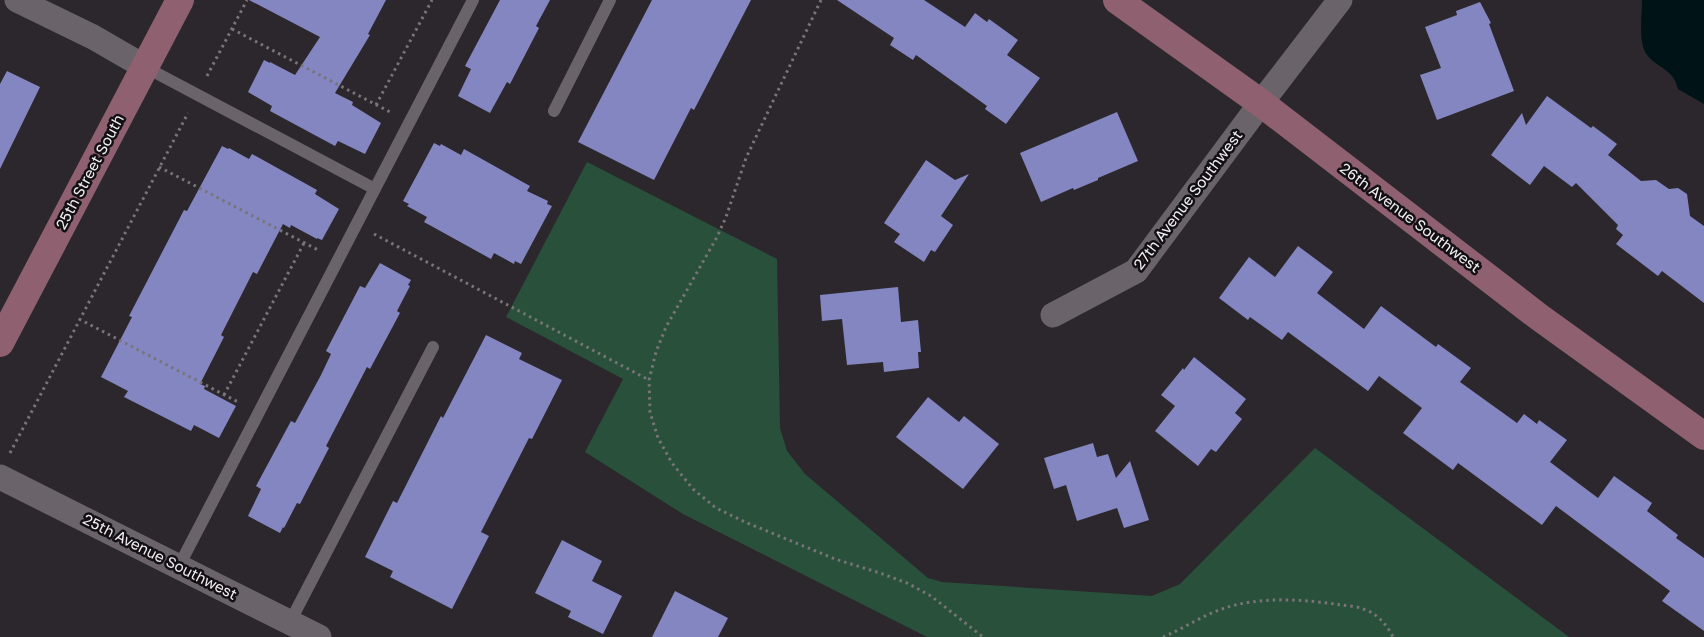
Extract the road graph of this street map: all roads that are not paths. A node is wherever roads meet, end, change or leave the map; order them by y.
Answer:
1 (17, 0) edge
2 (180, 0) edge
3 (474, 0) edge
4 (610, 0) edge
5 (1117, 0) edge
6 (1340, 0) edge
7 (145, 67) junction
8 (1261, 103) junction
9 (554, 111) dead end
10 (375, 189) junction
11 (1053, 315) dead end
12 (0, 343) edge
13 (433, 347) dead end
14 (1704, 436) edge
15 (3, 468) edge
16 (179, 566) junction
17 (290, 622) junction
18 (319, 637) edge

1 - 7 street
2 - 7 street, 25th Street South
3 - 10 lane
4 - 9 lane
5 - 8 street, 26th Avenue Southwest
6 - 8 street, 27th Avenue Southwest
7 - 10 lane
7 - 12 street, 25th Street South
8 - 11 street, 27th Avenue Southwest
8 - 14 street, 26th Avenue Southwest
10 - 16 lane
13 - 17 lane
15 - 16 street, 25th Avenue Southwest
16 - 17 street, 25th Avenue Southwest
17 - 18 street, 25th Avenue Southwest

